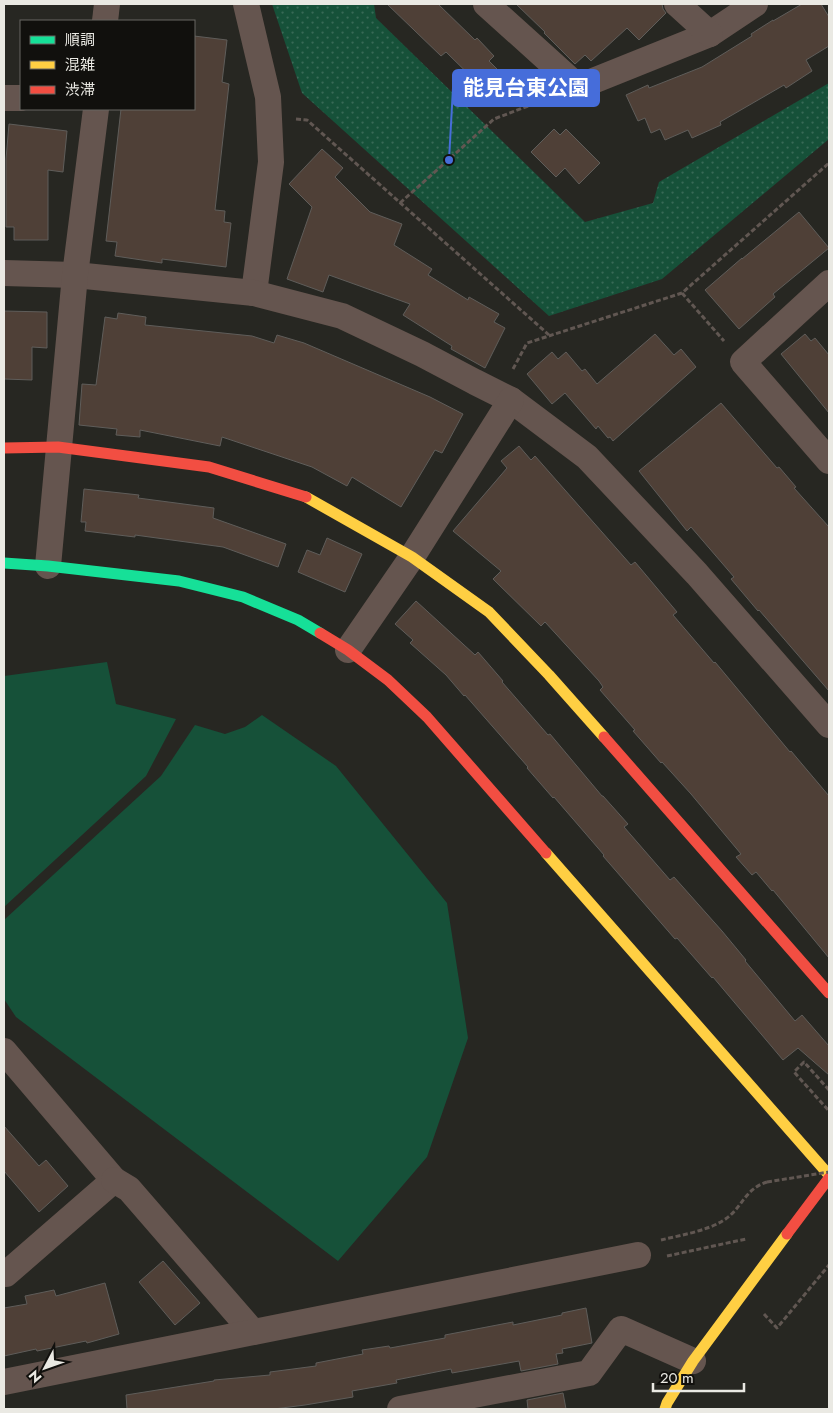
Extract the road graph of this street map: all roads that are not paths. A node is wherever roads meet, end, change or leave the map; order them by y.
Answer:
1 (107, 4) edge
2 (246, 4) edge
3 (486, 4) edge
4 (677, 4) edge
5 (755, 4) edge
6 (105, 20) edge
7 (710, 34) junction
8 (4, 98) edge
9 (20, 98) edge
10 (96, 110) edge
11 (4, 273) edge
12 (75, 275) junction
13 (829, 283) edge
14 (254, 293) junction
15 (505, 397) junction
16 (4, 448) edge
17 (58, 448) junction
18 (829, 461) edge
19 (412, 557) junction
20 (4, 563) edge
21 (48, 566) junction
22 (348, 650) junction
23 (829, 726) edge
24 (829, 993) edge
25 (4, 1051) edge
26 (829, 1175) edge
27 (114, 1180) junction
28 (638, 1255) road end
29 (4, 1274) edge
30 (253, 1332) junction
31 (693, 1361) junction
32 (4, 1382) edge
33 (400, 1409) edge
34 (665, 1409) edge

1 - 6 street
2 - 14 street
3 - 7 street
4 - 7 street
5 - 7 street
8 - 9 street
10 - 12 street
11 - 12 street
12 - 14 street
12 - 17 street
13 - 18 street
14 - 15 street
15 - 19 street
15 - 23 street
16 - 17 street
17 - 19 street
17 - 21 street
19 - 22 street
19 - 24 street
20 - 21 street
21 - 22 street
22 - 26 street
25 - 27 street
26 - 31 street
27 - 29 street
27 - 30 street
28 - 30 street
30 - 32 street
31 - 33 street
31 - 34 street

